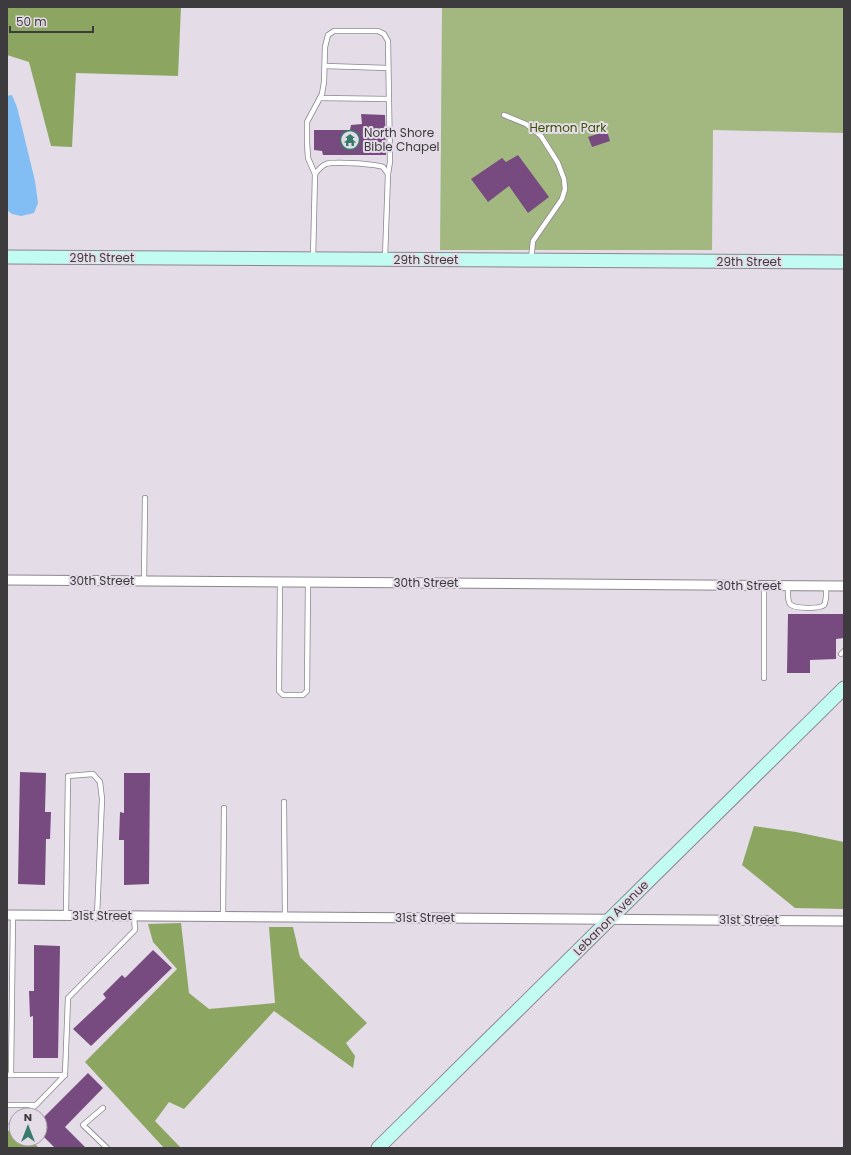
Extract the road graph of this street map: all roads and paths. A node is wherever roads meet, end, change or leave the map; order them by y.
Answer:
1 (325, 66) junction
2 (388, 68) junction
3 (320, 98) junction
4 (389, 99) junction
5 (504, 115) dead end
6 (314, 174) junction
7 (388, 174) junction
8 (7, 257) edge
9 (313, 259) junction
10 (385, 259) junction
11 (530, 260) junction
12 (844, 262) edge
13 (145, 498) dead end
14 (7, 580) edge
15 (144, 581) junction
16 (280, 582) junction
17 (308, 582) junction
18 (764, 586) junction
19 (788, 586) junction
20 (826, 586) junction
21 (844, 586) edge
22 (764, 678) dead end
23 (844, 688) edge
24 (284, 802) dead end
25 (224, 808) dead end
26 (10, 915) edge
27 (66, 915) junction
28 (97, 916) junction
29 (134, 916) junction
30 (223, 916) junction
31 (285, 917) junction
32 (609, 919) junction
33 (844, 921) edge
34 (9, 1075) edge
35 (65, 1075) junction
36 (7, 1105) edge
37 (36, 1105) junction
38 (34, 1107) edge
39 (103, 1108) dead end
40 (107, 1148) edge
41 (378, 1148) edge

1 - 2 lane
1 - 2 lane
1 - 3 lane
2 - 4 lane
3 - 4 lane
3 - 6 lane
4 - 7 lane
5 - 11 lane
6 - 7 lane
6 - 9 lane
7 - 10 lane
8 - 9 street, 29th Street
9 - 10 street, 29th Street
10 - 11 street, 29th Street
11 - 12 street, 29th Street
13 - 15 lane
14 - 15 street, 30th Street
15 - 16 street, 30th Street
16 - 17 street, 30th Street
16 - 17 lane
17 - 18 street, 30th Street
18 - 19 street, 30th Street
18 - 22 lane
19 - 20 street, 30th Street
19 - 20 lane
20 - 21 street, 30th Street
23 - 32 street, Lebanon Avenue
24 - 31 lane
25 - 30 lane
26 - 27 street, 31st Street
26 - 34 lane
27 - 28 street, 31st Street
27 - 28 lane
28 - 29 street, 31st Street
29 - 30 street, 31st Street
29 - 35 lane
30 - 31 street, 31st Street
31 - 32 street, 31st Street
32 - 33 street, 31st Street
32 - 41 street, Lebanon Avenue
34 - 35 lane
35 - 37 lane
36 - 37 lane
37 - 38 lane
39 - 40 lane

